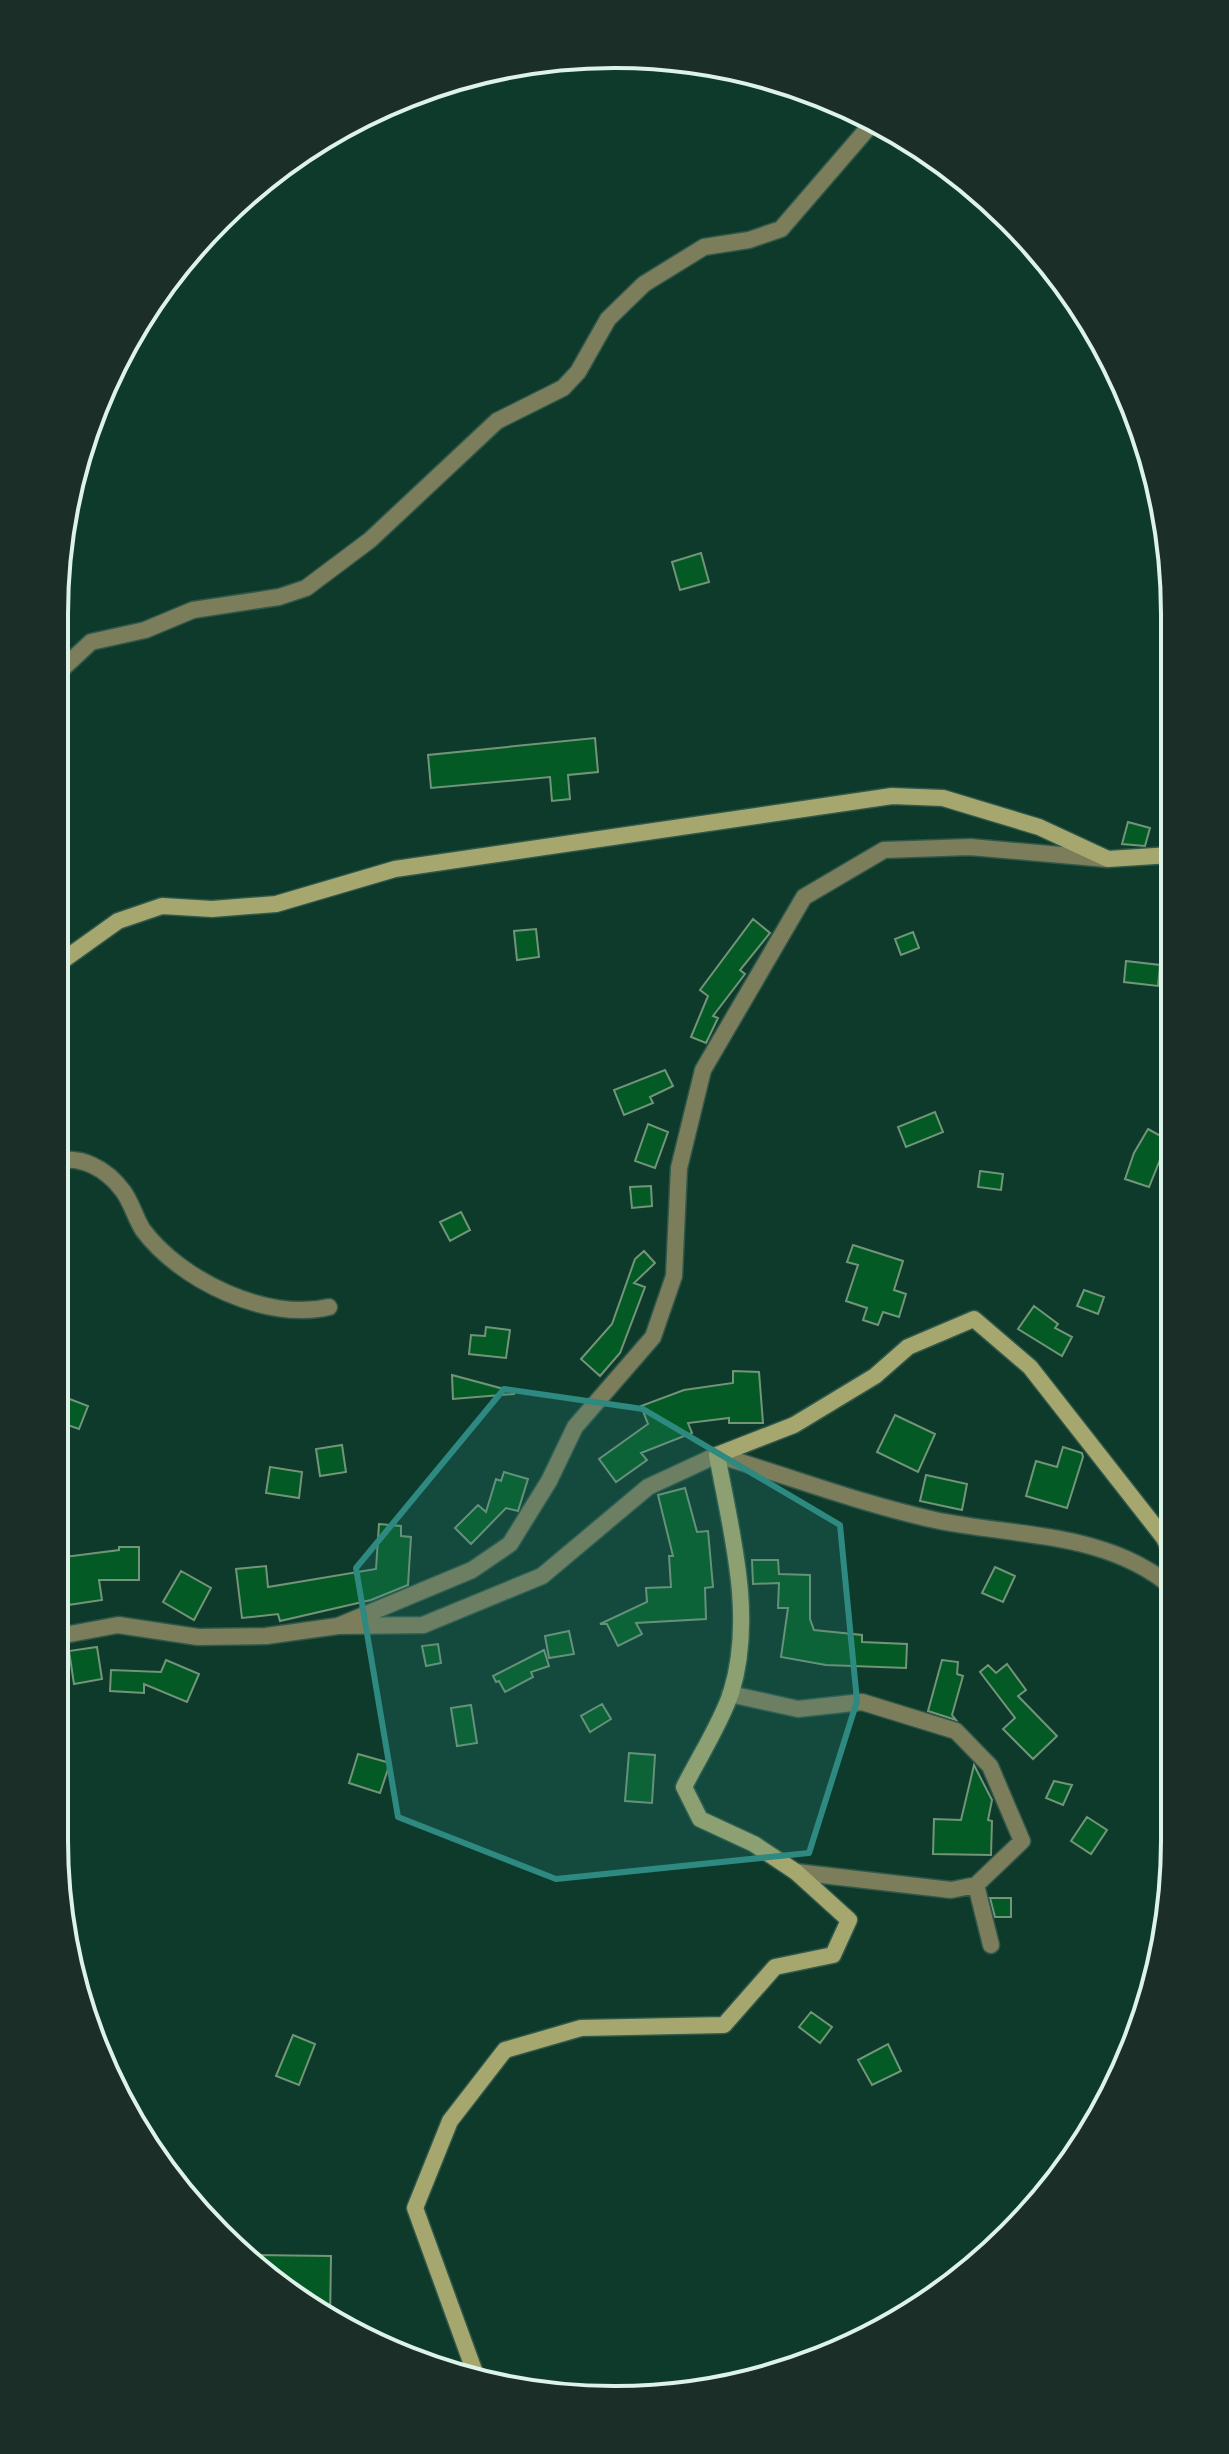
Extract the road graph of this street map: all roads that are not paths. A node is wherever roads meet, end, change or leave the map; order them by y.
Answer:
1 (867, 130) edge
2 (68, 663) edge
3 (1161, 856) edge
4 (1108, 859) junction
5 (68, 957) edge
6 (68, 1158) edge
7 (329, 1307) dead end
8 (717, 1455) junction
9 (1161, 1534) edge
10 (1161, 1577) edge
11 (338, 1626) junction
12 (68, 1634) edge
13 (730, 1694) junction
14 (796, 1872) junction
15 (976, 1885) junction
16 (991, 1945) dead end
17 (473, 2367) edge

1 - 2 street
3 - 4 street
4 - 5 street
4 - 11 street
6 - 7 street
8 - 9 street
8 - 10 street
8 - 11 street
8 - 13 street
11 - 12 street
13 - 14 street
13 - 15 street
14 - 15 street
14 - 17 street
15 - 16 street

